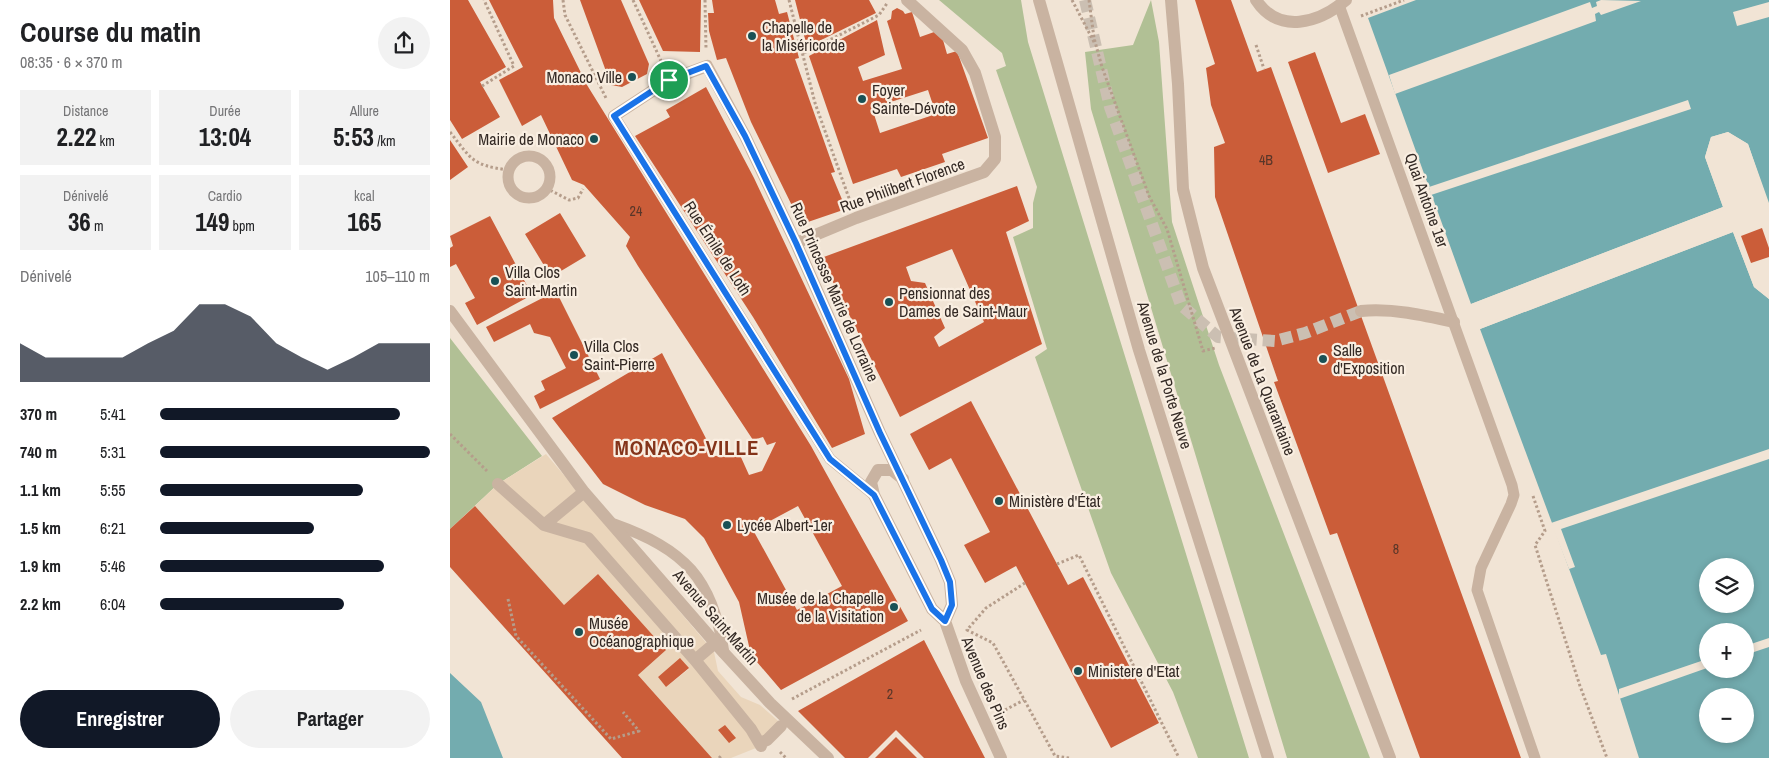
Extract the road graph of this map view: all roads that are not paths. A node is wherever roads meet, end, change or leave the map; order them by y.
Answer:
1 (907, 0) edge
2 (1038, 0) edge
3 (1171, 0) edge
4 (1256, 0) edge
5 (1342, 3) edge
6 (614, 116) joint
7 (508, 170) joint
8 (796, 243) junction
9 (450, 311) edge
10 (1361, 311) tunnel mouth
11 (1454, 322) junction
12 (903, 479) junction
13 (498, 484) road end
14 (584, 492) junction
15 (874, 495) junction
16 (614, 524) junction
17 (544, 525) junction
18 (945, 621) junction
19 (715, 643) junction
20 (724, 653) junction
21 (694, 660) junction
22 (781, 726) dead end
23 (828, 758) edge
24 (1000, 758) edge
25 (1268, 758) edge
26 (1390, 758) edge
27 (1535, 758) edge

1 - 8 street, Rue Philibert Florence
2 - 25 street, Avenue de la Porte Neuve
3 - 26 street, Avenue de La Quarantaine
4 - 5 street, Quai Antoine 1er
5 - 11 lane, Quai Antoine 1er
6 - 8 street, Rue Princesse Marie de Lorraine
6 - 15 lane, Rue Émile de Loth
7 - 7 lane
8 - 12 street, Rue Princesse Marie de Lorraine
9 - 14 street, Avenue Saint-Martin
10 - 11 street
11 - 27 lane, Quai Antoine 1er
12 - 15 street
12 - 18 street, Rue Princesse Marie de Lorraine
13 - 17 street
14 - 16 street, Avenue Saint-Martin
14 - 17 street
15 - 18 street
16 - 19 street, Avenue Saint-Martin
16 - 20 lane
17 - 21 street
18 - 24 street, Avenue des Pins
19 - 20 street, Avenue Saint-Martin
19 - 21 street
20 - 23 street, Avenue Saint-Martin
21 - 22 street

